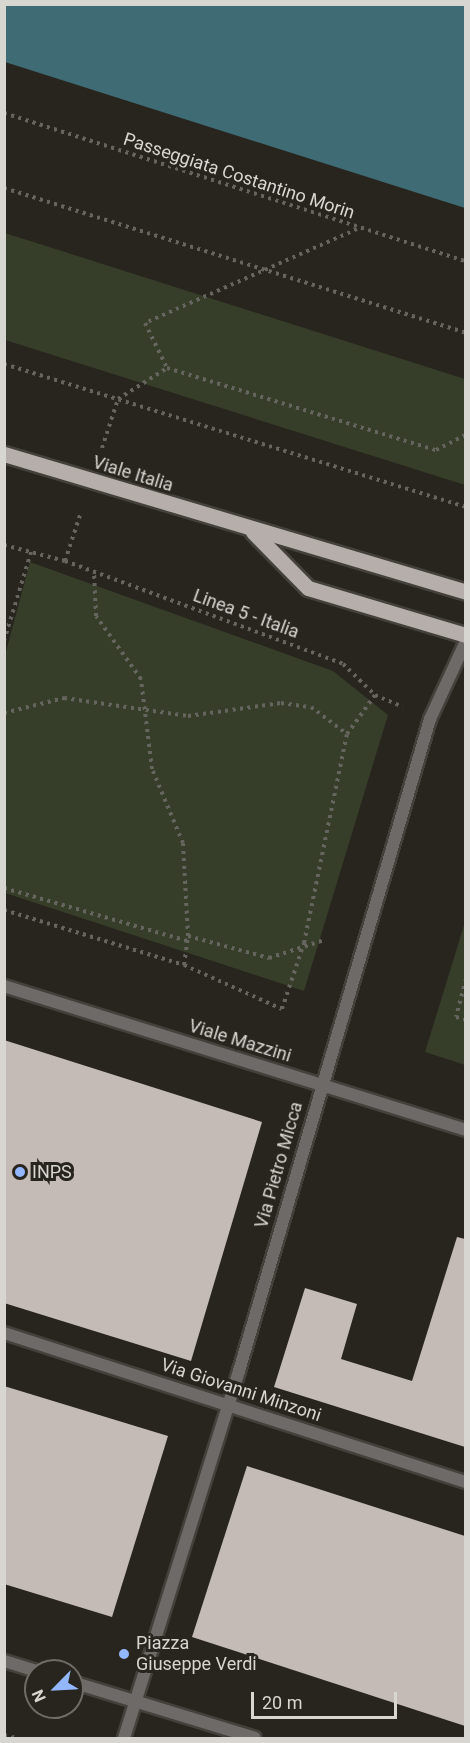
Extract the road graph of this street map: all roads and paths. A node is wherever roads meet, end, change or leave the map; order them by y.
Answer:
1 (4, 113) edge
2 (4, 188) edge
3 (357, 229) junction
4 (465, 261) edge
5 (264, 270) junction
6 (465, 333) edge
7 (4, 364) edge
8 (167, 368) junction
9 (118, 399) junction
10 (465, 435) edge
11 (4, 454) edge
12 (465, 507) edge
13 (251, 530) junction
14 (4, 545) edge
15 (31, 552) junction
16 (94, 572) junction
17 (465, 592) edge
18 (465, 635) edge
19 (4, 641) edge
20 (465, 641) edge
21 (375, 695) junction
22 (147, 710) junction
23 (4, 713) edge
24 (430, 719) junction
25 (347, 734) junction
26 (4, 888) edge
27 (4, 910) edge
28 (188, 939) junction
29 (324, 940) dead end
30 (304, 943) junction
31 (184, 965) junction
32 (465, 979) edge
33 (4, 986) edge
34 (465, 1020) edge
35 (321, 1085) junction
36 (465, 1130) edge
37 (4, 1333) edge
38 (228, 1406) junction
39 (465, 1482) edge
40 (4, 1661) edge
41 (24, 1667) edge
42 (84, 1686) edge
43 (137, 1702) junction
44 (4, 1735) edge
45 (16, 1738) edge
46 (124, 1738) edge
47 (255, 1738) edge

1 - 3 path, Passeggiata Costantino Morin
2 - 5 path
3 - 4 path, Passeggiata Costantino Morin
3 - 5 path
5 - 6 path
5 - 8 path
7 - 9 path
8 - 9 path
8 - 10 path
9 - 12 path
11 - 13 main road, Viale Italia
13 - 17 main road, Viale Italia
13 - 18 main road, Viale Italia
14 - 15 path, Linea 5 - Italia
15 - 16 path, Linea 5 - Italia
15 - 19 path
16 - 21 path, Linea 5 - Italia
16 - 22 path
20 - 24 street, Via Pietro Micca
21 - 24 path, Linea 5 - Italia
21 - 25 path
22 - 23 path
22 - 25 path
22 - 28 path
24 - 35 street, Via Pietro Micca
25 - 30 path
26 - 28 path
27 - 31 path
28 - 30 path
28 - 31 path
29 - 30 path
30 - 31 path
32 - 34 path
33 - 35 street, Viale Mazzini
35 - 36 street, Viale Mazzini
35 - 38 street, Via Pietro Micca
37 - 38 street, Via Giovanni Minzoni
38 - 39 street, Via Giovanni Minzoni
38 - 43 street, Via Pietro Micca
40 - 41 street
42 - 43 street
43 - 46 street
43 - 47 street
44 - 45 path

